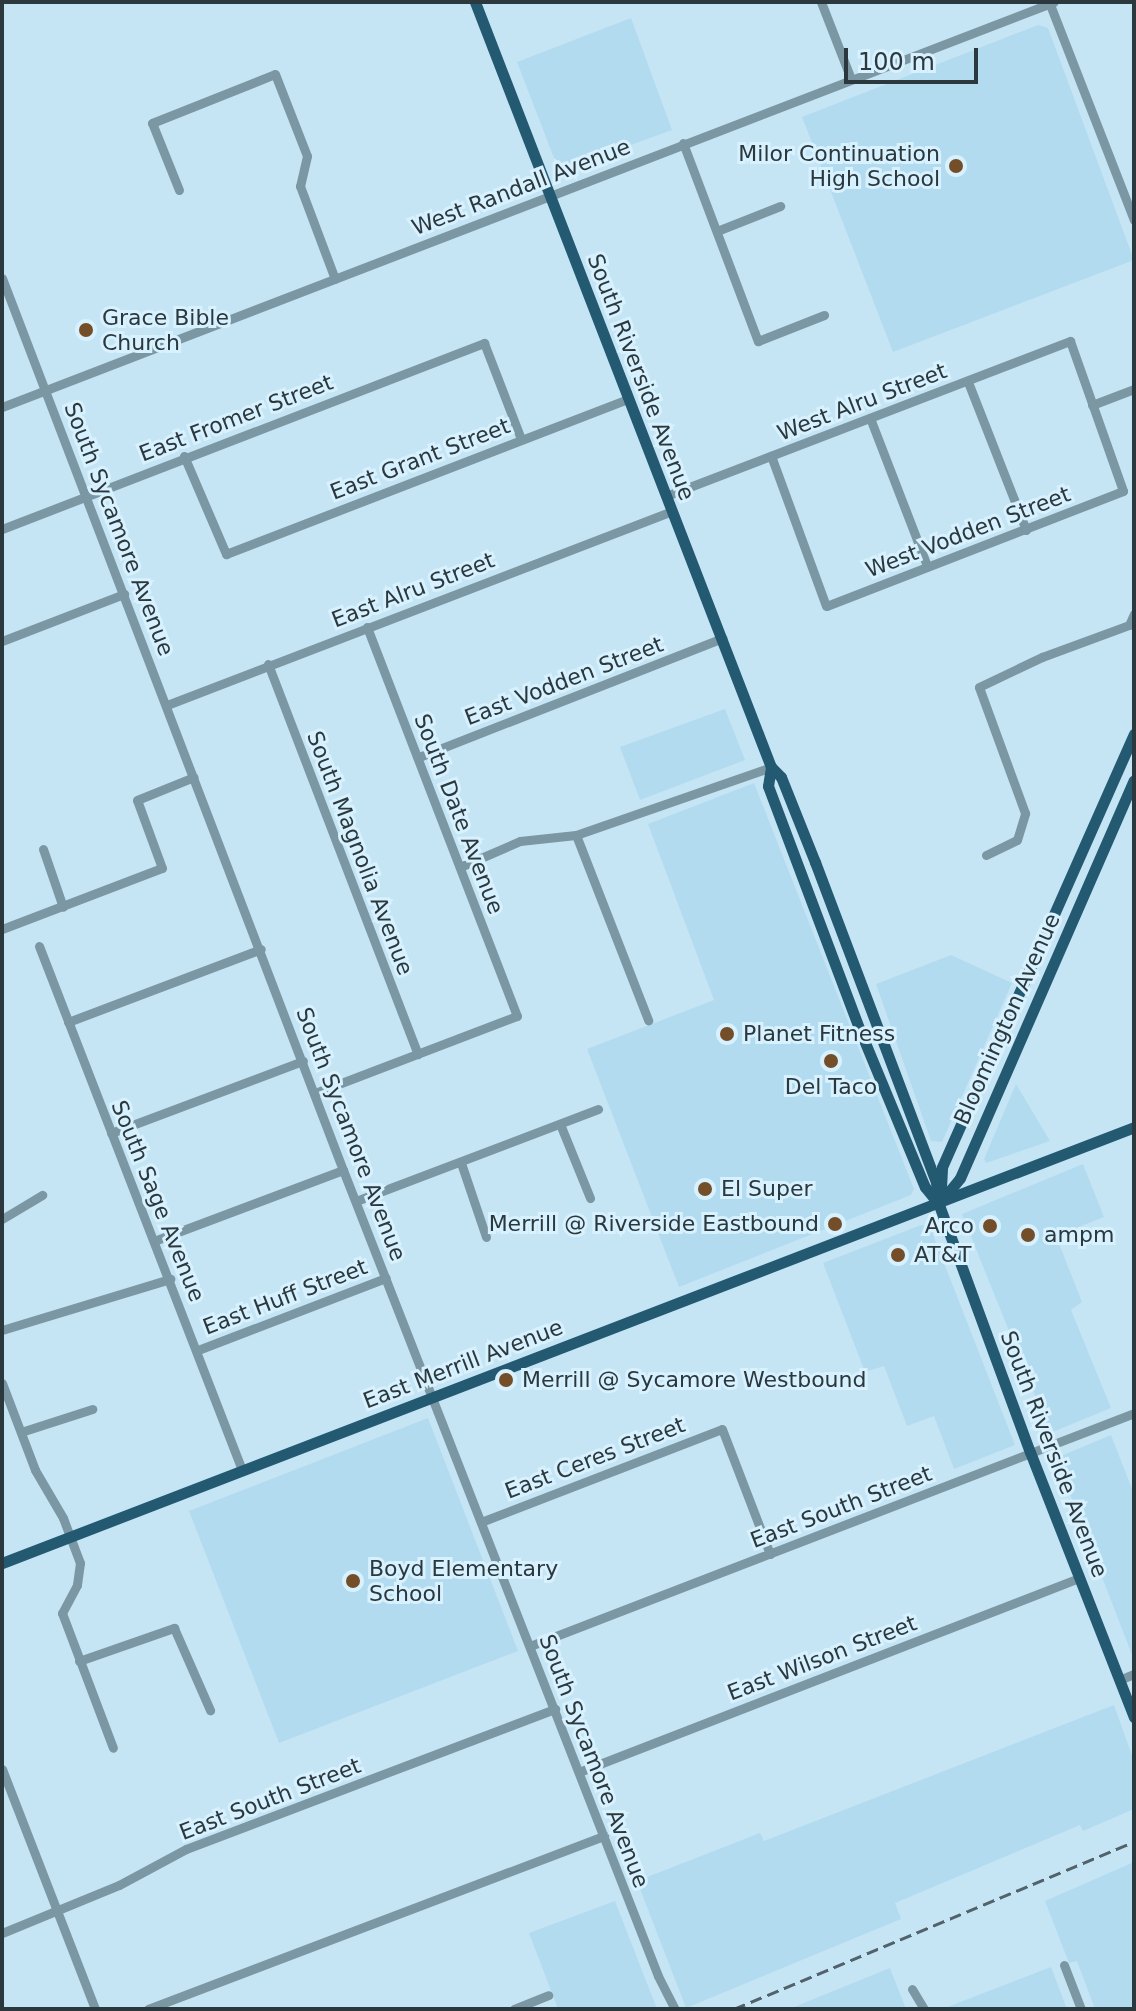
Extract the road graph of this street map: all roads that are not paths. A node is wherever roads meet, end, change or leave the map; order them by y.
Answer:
1 (475, 2) edge
2 (821, 2) edge
3 (1051, 3) edge
4 (851, 79) junction
5 (683, 143) junction
6 (179, 190) dead end
7 (549, 194) junction
8 (780, 206) dead end
9 (1134, 220) edge
10 (717, 231) junction
11 (2, 278) edge
12 (335, 279) junction
13 (824, 315) dead end
14 (968, 382) junction
15 (1134, 389) edge
16 (46, 391) junction
17 (628, 399) junction
18 (1092, 405) junction
19 (2, 407) edge
20 (870, 418) junction
21 (521, 439) junction
22 (184, 456) junction
23 (771, 456) junction
24 (86, 495) junction
25 (666, 496) junction
26 (672, 511) junction
27 (2, 529) edge
28 (1026, 530) junction
29 (927, 566) junction
30 (124, 594) junction
31 (1134, 614) edge
32 (1131, 626) edge
33 (367, 627) junction
34 (722, 638) junction
35 (2, 641) edge
36 (268, 664) junction
37 (167, 705) junction
38 (1134, 734) edge
39 (419, 757) junction
40 (771, 767) junction
41 (194, 777) junction
42 (1134, 780) edge
43 (576, 835) junction
44 (43, 849) dead end
45 (986, 855) dead end
46 (460, 867) junction
47 (63, 907) junction
48 (2, 929) edge
49 (39, 946) dead end
50 (261, 949) junction
51 (648, 1020) dead end
52 (68, 1022) junction
53 (418, 1054) junction
54 (303, 1061) junction
55 (315, 1093) junction
56 (598, 1109) dead end
57 (560, 1124) junction
58 (1134, 1127) edge
59 (111, 1133) junction
60 (956, 1137) junction
61 (924, 1150) junction
62 (461, 1163) junction
63 (343, 1170) junction
64 (42, 1195) dead end
65 (590, 1198) dead end
66 (356, 1201) junction
67 (939, 1205) junction
68 (2, 1219) edge
69 (486, 1237) dead end
70 (154, 1241) junction
71 (386, 1278) junction
72 (170, 1279) junction
73 (2, 1330) edge
74 (198, 1350) junction
75 (2, 1383) edge
76 (433, 1397) junction
77 (92, 1409) dead end
78 (1134, 1413) edge
79 (21, 1432) junction
80 (1030, 1452) junction
81 (242, 1470) junction
82 (481, 1522) junction
83 (70, 1538) junction
84 (770, 1554) junction
85 (2, 1563) edge
86 (1079, 1578) junction
87 (530, 1646) junction
88 (79, 1661) junction
89 (1134, 1674) edge
90 (1119, 1680) junction
91 (555, 1709) junction
92 (210, 1710) dead end
93 (1134, 1717) edge
94 (113, 1748) dead end
95 (2, 1769) edge
96 (579, 1772) junction
97 (604, 1836) junction
98 (57, 1911) junction
99 (2, 1933) edge
100 (1064, 1965) dead end
101 (912, 1989) dead end
102 (548, 1995) dead end
103 (671, 2007) edge
104 (95, 2009) edge
105 (148, 2009) edge
106 (514, 2009) edge
107 (924, 2009) edge
108 (1081, 2009) edge

1 - 7 main road, South Riverside Avenue
2 - 4 street
3 - 4 street, West Randall Avenue
3 - 9 street
4 - 5 street, West Randall Avenue
5 - 7 street, West Randall Avenue
5 - 10 street
6 - 12 street
7 - 12 street, West Randall Avenue
7 - 17 main road, South Riverside Avenue
8 - 10 street
10 - 13 street
11 - 16 street, South Sycamore Avenue
12 - 16 street, West Randall Avenue
14 - 18 street, West Alru Street
14 - 20 street, West Alru Street
14 - 28 street
15 - 18 street
16 - 19 street, West Randall Avenue
16 - 24 street, South Sycamore Avenue
17 - 21 street, East Grant Street
17 - 25 main road, South Riverside Avenue
18 - 28 street, West Vodden Street
20 - 23 street, West Alru Street
20 - 29 street
21 - 22 street, East Grant Street
21 - 22 street, East Fromer Street
22 - 24 street, East Fromer Street
23 - 25 street, West Alru Street
23 - 29 street, West Vodden Street
24 - 27 street, East Fromer Street
24 - 30 street, South Sycamore Avenue
25 - 26 main road, South Riverside Avenue
26 - 33 street, East Alru Street
26 - 34 main road, South Riverside Avenue
28 - 29 street, West Vodden Street
30 - 35 street
30 - 37 street, South Sycamore Avenue
31 - 32 street
32 - 45 street
33 - 36 street, East Alru Street
33 - 39 street, South Date Avenue
34 - 39 street, East Vodden Street
34 - 40 main road, South Riverside Avenue
36 - 37 street, East Alru Street
36 - 53 street, South Magnolia Avenue
37 - 41 street, South Sycamore Avenue
38 - 60 main road, Bloomington Avenue
39 - 46 street, South Date Avenue
40 - 43 street
40 - 61 main road, South Riverside Avenue
40 - 67 main road, South Riverside Avenue
41 - 47 street
41 - 50 street, South Sycamore Avenue
42 - 67 main road, Bloomington Avenue
43 - 46 street
43 - 51 street
44 - 47 street
46 - 53 street, South Date Avenue
47 - 48 street
49 - 52 street, South Sage Avenue
50 - 52 street
50 - 54 street, South Sycamore Avenue
52 - 59 street, South Sage Avenue
53 - 55 street
54 - 55 street, South Sycamore Avenue
54 - 59 street
55 - 63 street, South Sycamore Avenue
56 - 57 street
57 - 62 street
57 - 65 street
58 - 67 main road, East Merrill Avenue
59 - 70 street, South Sage Avenue
60 - 61 main road, Bloomington Avenue
60 - 67 main road, Bloomington Avenue
61 - 67 main road, South Riverside Avenue
62 - 66 street
62 - 69 street
63 - 66 street, South Sycamore Avenue
63 - 70 street
64 - 68 street
66 - 71 street, South Sycamore Avenue
67 - 76 main road, East Merrill Avenue
67 - 80 main road, South Riverside Avenue
70 - 72 street, South Sage Avenue
71 - 74 street, East Huff Street
71 - 76 street, South Sycamore Avenue
72 - 73 street
72 - 74 street, South Sage Avenue
74 - 81 street, South Sage Avenue
75 - 79 street
76 - 81 main road, East Merrill Avenue
76 - 82 street, South Sycamore Avenue
77 - 79 street
78 - 80 street, East South Street
79 - 83 street
80 - 84 street, East South Street
80 - 86 main road, South Riverside Avenue
81 - 83 main road, East Merrill Avenue
82 - 84 street, East Ceres Street
82 - 87 street, South Sycamore Avenue
83 - 85 main road, East Merrill Avenue
83 - 88 street
84 - 87 street, East South Street
86 - 90 main road, South Riverside Avenue
86 - 96 street, East Wilson Street
87 - 91 street, South Sycamore Avenue
88 - 92 street
88 - 94 street
89 - 90 street
90 - 93 main road, South Riverside Avenue
91 - 96 street, South Sycamore Avenue
91 - 98 street, East South Street
95 - 98 street
96 - 97 street, South Sycamore Avenue
97 - 103 street, South Sycamore Avenue
97 - 105 street
98 - 99 street, East South Street
98 - 104 street
100 - 108 street
101 - 107 street
102 - 106 street

